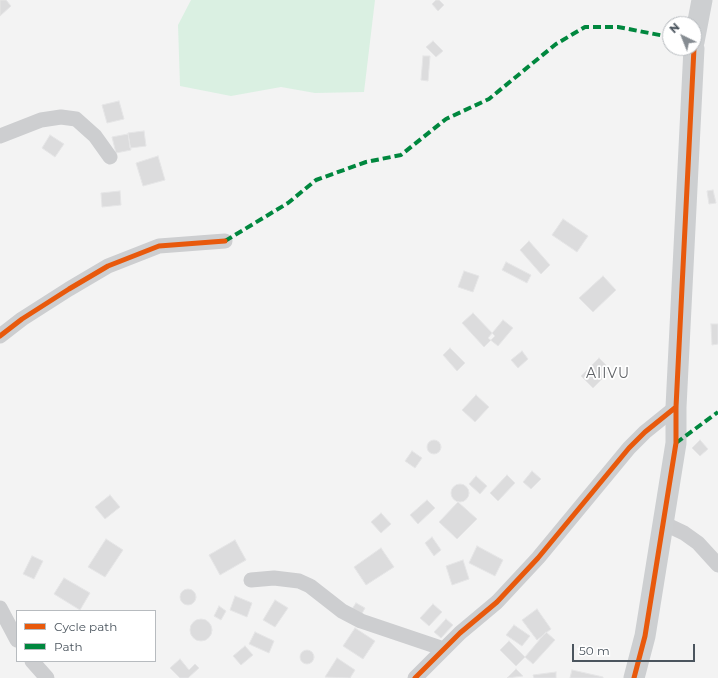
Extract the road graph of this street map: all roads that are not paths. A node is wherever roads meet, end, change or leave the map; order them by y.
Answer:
1 (702, 0) edge
2 (699, 16) edge
3 (694, 56) edge
4 (0, 136) edge
5 (110, 157) dead end
6 (225, 241) dead end
7 (0, 336) edge
8 (676, 407) junction
9 (663, 523) junction
10 (718, 565) edge
11 (251, 580) dead end
12 (0, 608) edge
13 (16, 638) edge
14 (444, 649) junction
15 (33, 662) edge
16 (47, 678) edge
17 (415, 678) edge
18 (634, 678) edge

1 - 2 street
3 - 8 street
4 - 5 street
6 - 7 street
8 - 9 street
8 - 14 street
9 - 10 street
9 - 18 street
11 - 14 street
12 - 13 street
14 - 17 street
15 - 16 street

